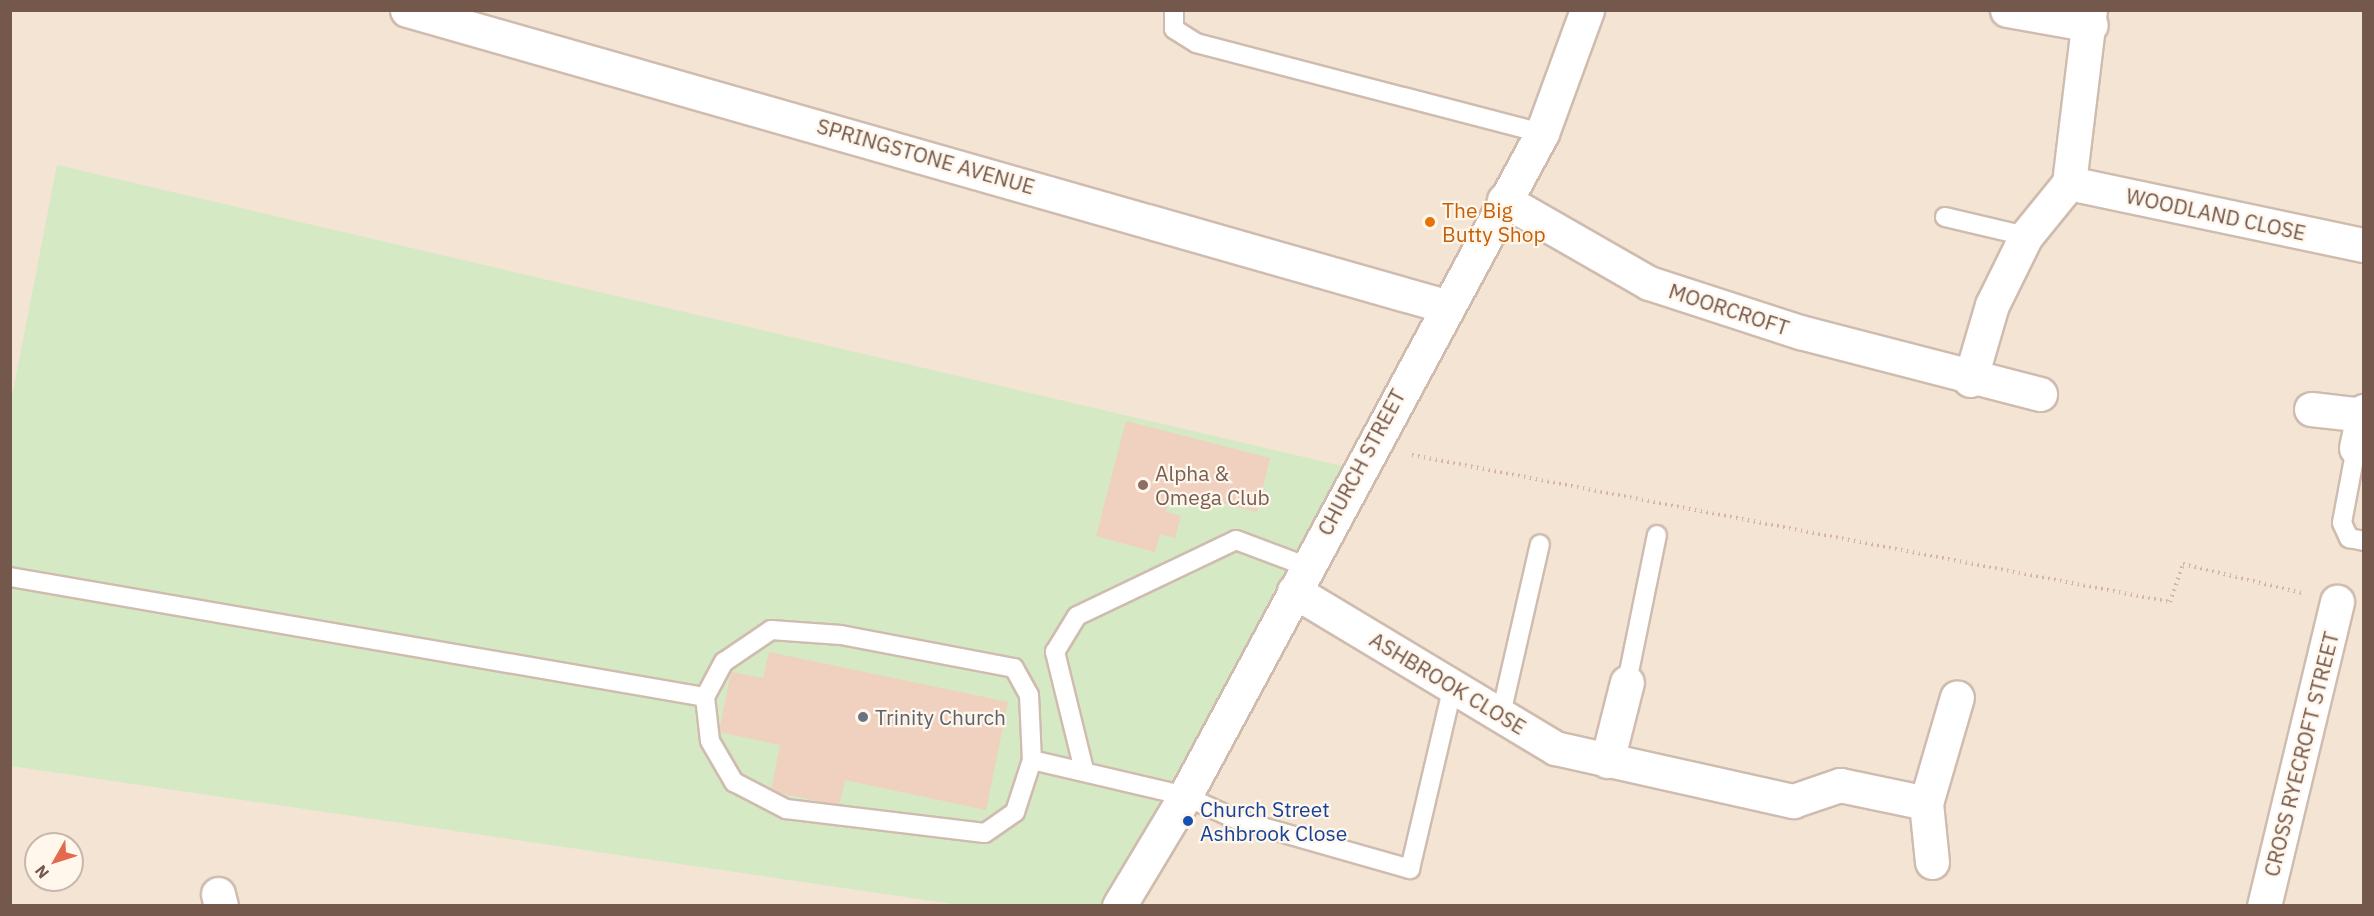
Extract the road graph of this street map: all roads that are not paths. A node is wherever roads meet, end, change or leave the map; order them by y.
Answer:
1 (407, 10) edge
2 (1174, 10) edge
3 (1587, 10) edge
4 (2007, 10) edge
5 (2091, 18) edge
6 (1542, 133) junction
7 (2069, 183) junction
8 (1504, 200) junction
9 (1945, 217) dead end
10 (2026, 236) junction
11 (2364, 245) edge
12 (1445, 306) junction
13 (1970, 380) junction
14 (2040, 394) dead end
15 (2311, 409) dead end
16 (2363, 413) edge
17 (2356, 448) joint
18 (1657, 535) dead end
19 (2364, 541) edge
20 (1540, 544) dead end
21 (10, 577) edge
22 (1299, 578) junction
23 (2337, 602) road end
24 (1627, 682) joint
25 (1453, 685) junction
26 (705, 696) junction
27 (1957, 697) dead end
28 (1501, 714) junction
29 (1032, 760) junction
30 (1607, 761) junction
31 (1084, 770) junction
32 (1185, 796) junction
33 (1926, 803) junction
34 (1932, 862) dead end
35 (1119, 906) edge
36 (2264, 906) edge

1 - 12 street, SPRINGSTONE AVENUE
2 - 6 lane
3 - 6 street, CHURCH STREET
4 - 5 street
5 - 7 street
6 - 8 street, CHURCH STREET
7 - 10 street
7 - 11 street, WOODLAND CLOSE
8 - 12 street, CHURCH STREET
8 - 13 street, MOORCROFT
9 - 10 lane
10 - 13 street
12 - 22 street, CHURCH STREET
13 - 14 street, MOORCROFT
15 - 16 street
16 - 17 street
17 - 19 lane
18 - 24 lane
20 - 28 lane
21 - 26 lane
22 - 25 street, ASHBROOK CLOSE
22 - 31 lane
22 - 32 street, CHURCH STREET
23 - 36 street, CROSS RYECROFT STREET
24 - 30 street
25 - 28 street, ASHBROOK CLOSE
25 - 32 lane
26 - 29 lane
26 - 29 lane
27 - 33 street
28 - 30 street, ASHBROOK CLOSE
29 - 31 lane
30 - 33 street, ASHBROOK CLOSE
31 - 32 lane
32 - 35 street, CHURCH STREET
33 - 34 street

